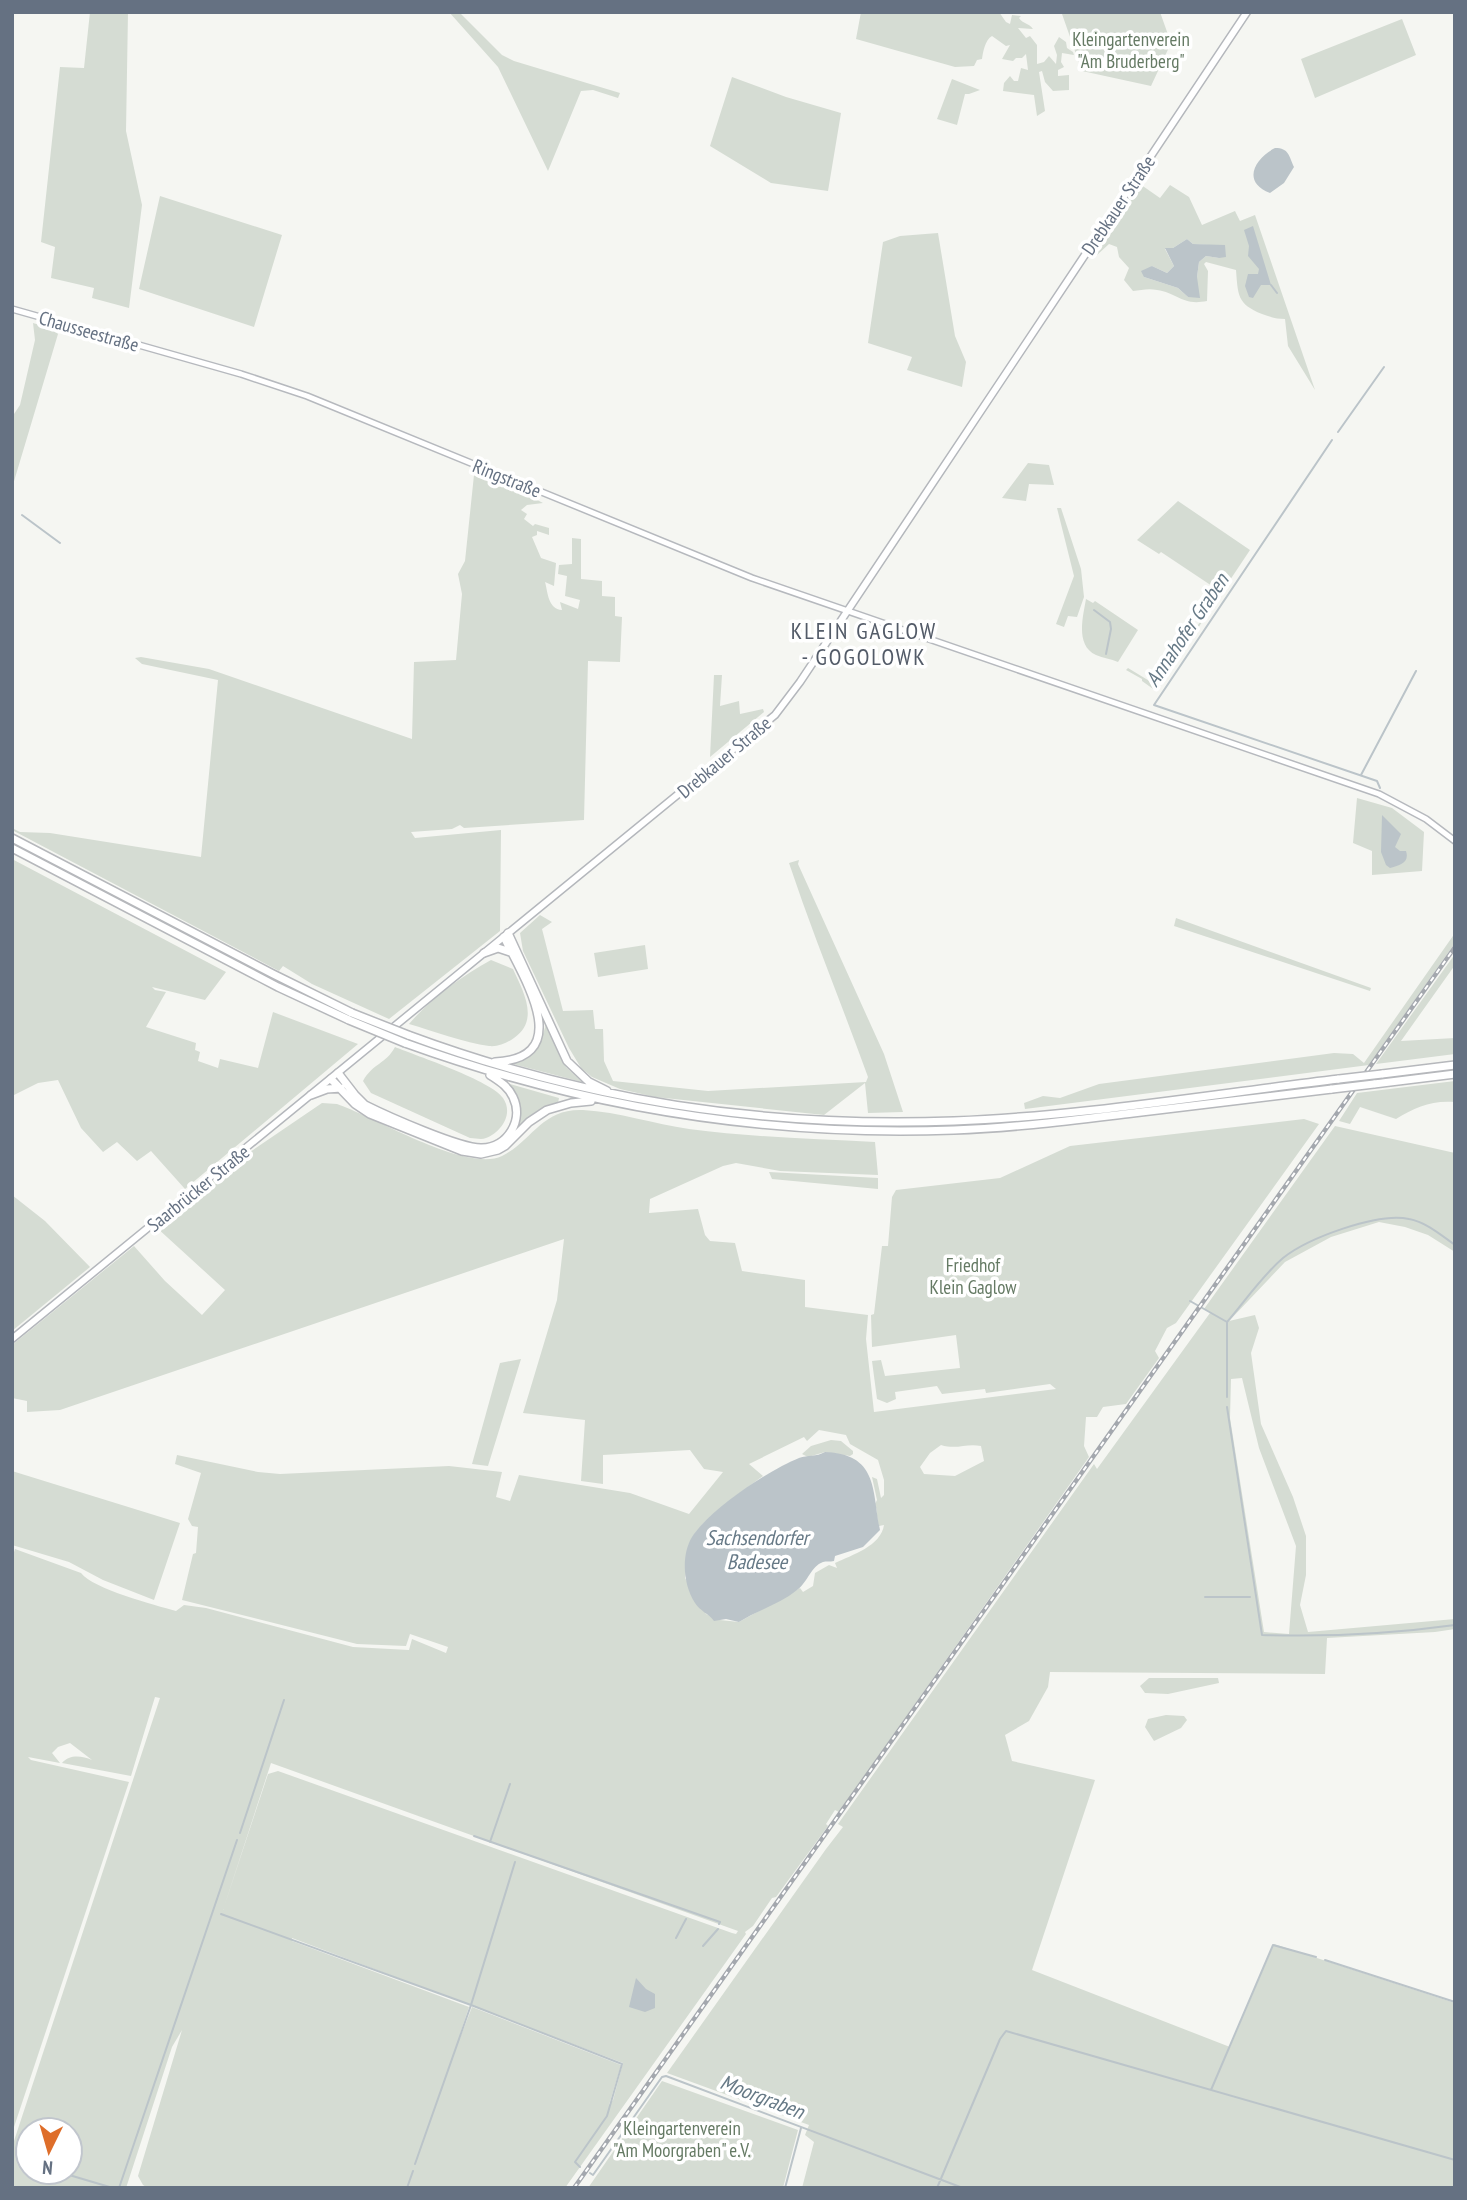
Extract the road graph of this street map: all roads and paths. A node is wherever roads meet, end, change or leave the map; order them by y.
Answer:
1 (1247, 12) edge
2 (12, 309) edge
3 (166, 353) joint
4 (846, 610) junction
5 (12, 838) edge
6 (1455, 841) edge
7 (12, 848) edge
8 (506, 935) junction
9 (511, 952) junction
10 (484, 953) junction
11 (351, 1016) junction
12 (383, 1035) joint
13 (406, 1039) junction
14 (487, 1063) junction
15 (1455, 1065) edge
16 (477, 1068) junction
17 (1455, 1074) edge
18 (335, 1076) junction
19 (341, 1088) junction
20 (311, 1095) junction
21 (617, 1096) junction
22 (599, 1101) junction
23 (12, 1339) edge

1 - 4 main road, Drebkauer Straße
2 - 3 main road, Chausseestraße
3 - 4 main road, Ringstraße
4 - 6 main road, Ringstraße
4 - 8 main road, Drebkauer Straße
5 - 11 highway
7 - 11 highway
8 - 9 highway
8 - 10 main road, Drebkauer Straße
8 - 21 highway
9 - 10 highway
9 - 14 highway
10 - 12 main road, Drebkauer Straße
11 - 13 highway, bridge
12 - 18 main road, Saarbrücker Straße
13 - 14 highway
13 - 16 highway
14 - 21 highway
15 - 21 highway, bridge
16 - 18 highway
16 - 22 highway
17 - 22 highway, bridge
18 - 19 highway
18 - 20 main road, Saarbrücker Straße
19 - 20 highway
19 - 22 highway
20 - 23 main road, Saarbrücker Straße

